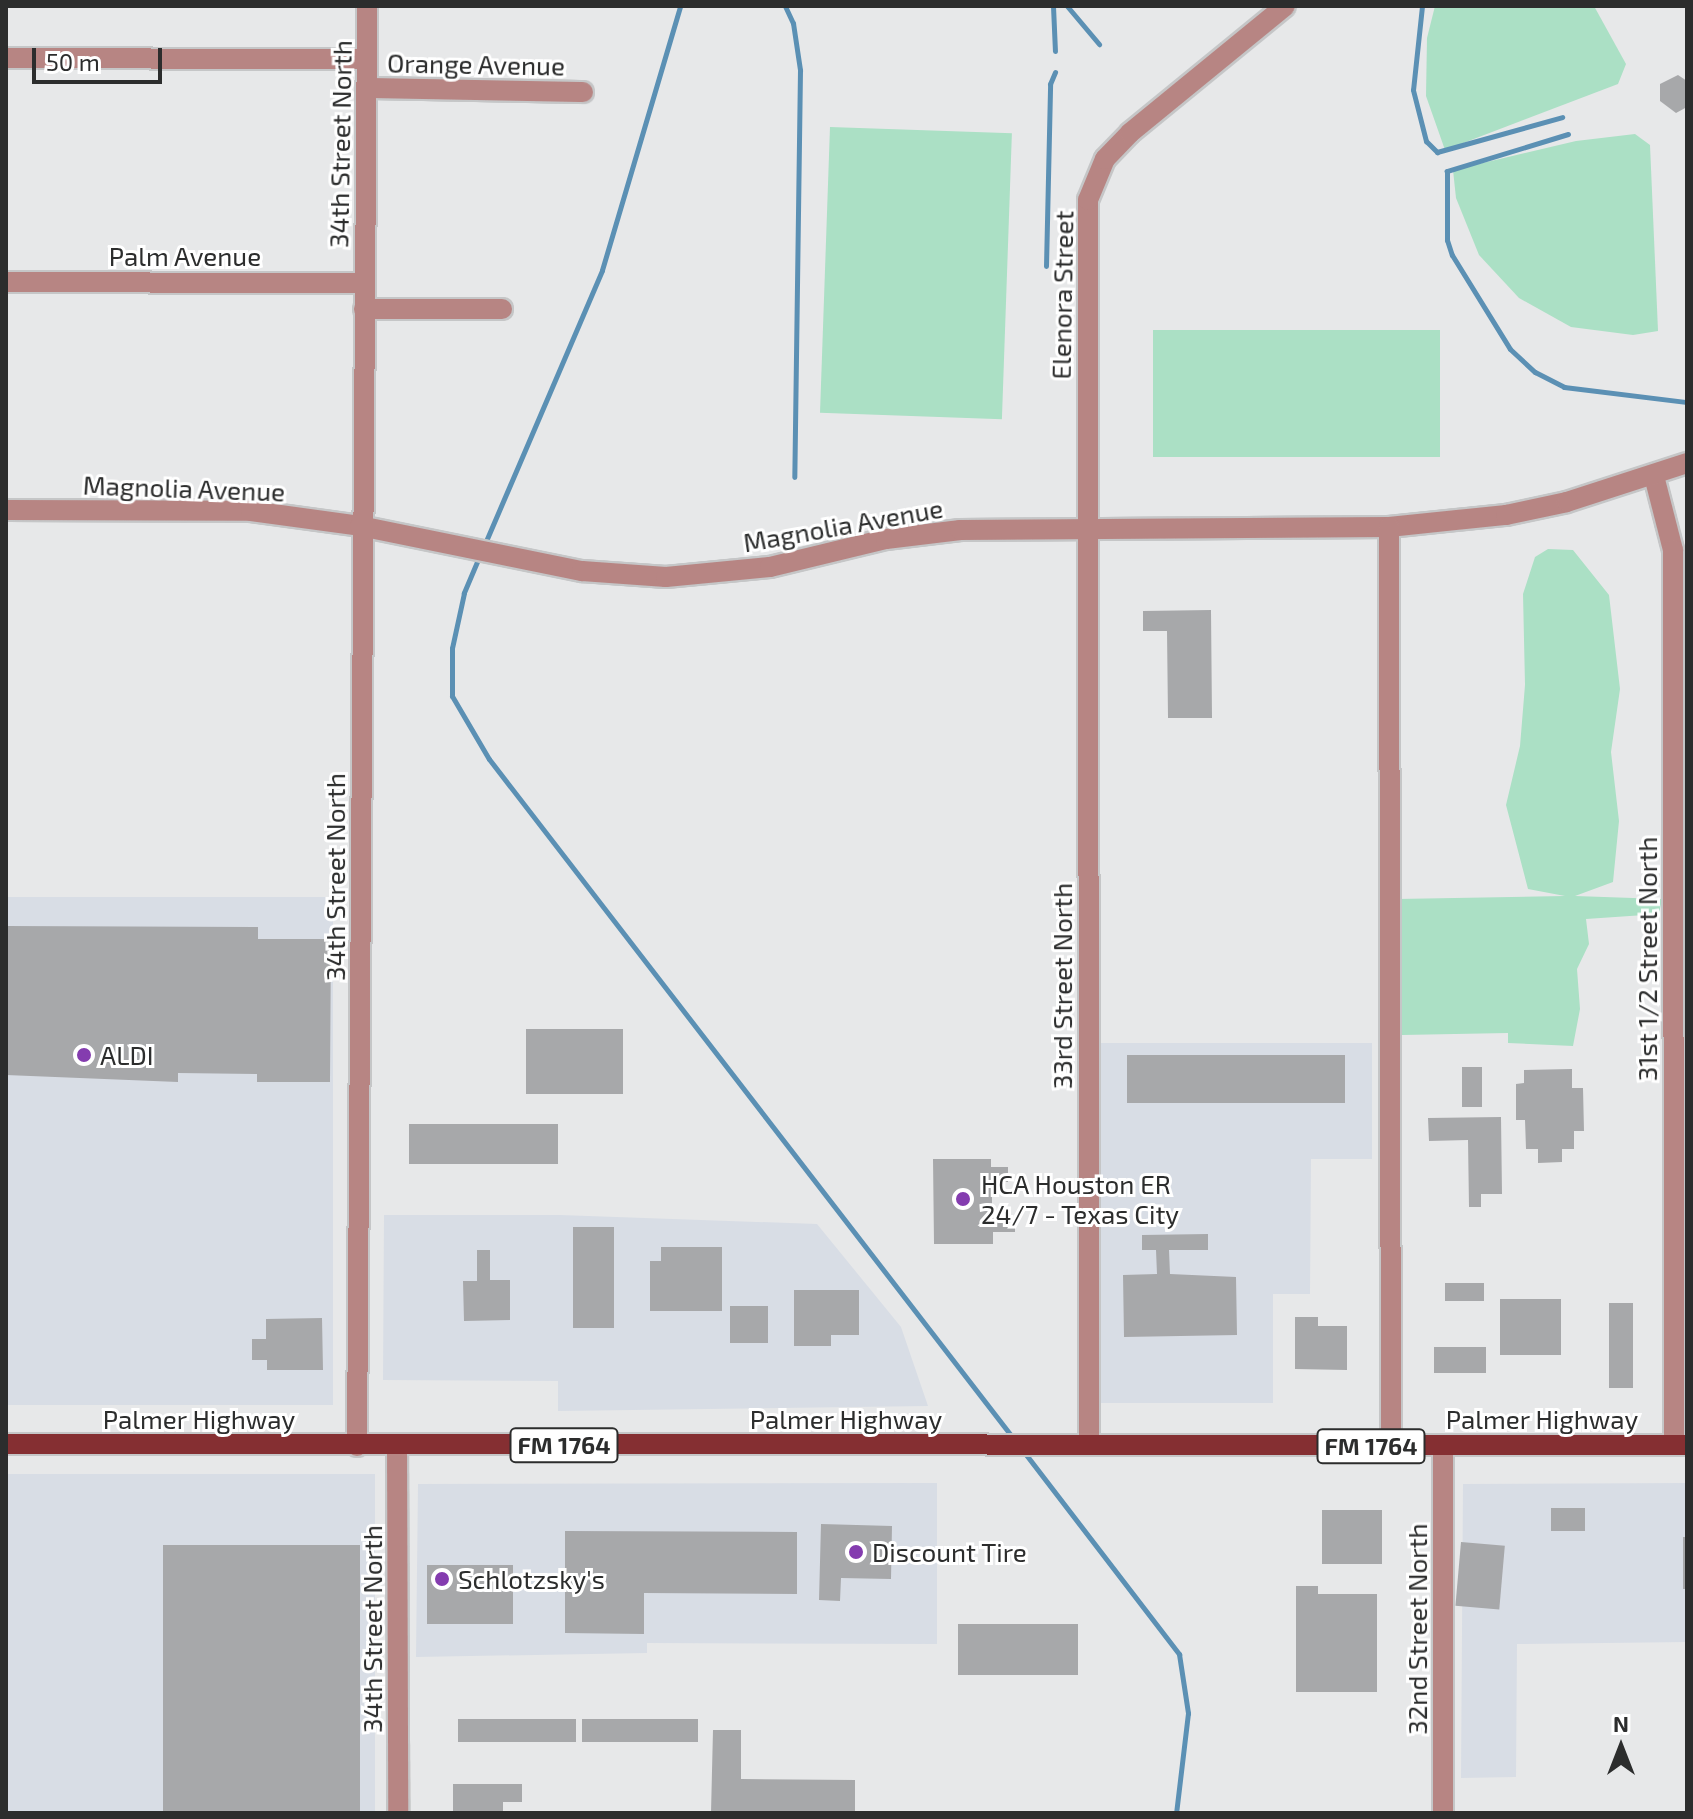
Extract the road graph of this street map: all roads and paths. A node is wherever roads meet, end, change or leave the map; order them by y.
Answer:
1 (367, 6) edge
2 (1285, 6) edge
3 (6, 58) edge
4 (367, 59) junction
5 (368, 88) junction
6 (583, 92) dead end
7 (6, 282) edge
8 (364, 283) junction
9 (364, 309) junction
10 (502, 309) dead end
11 (1687, 463) edge
12 (1654, 476) junction
13 (6, 510) edge
14 (360, 526) junction
15 (1087, 527) junction
16 (1389, 527) junction
17 (6, 1444) edge
18 (1089, 1445) junction
19 (1443, 1445) junction
20 (1681, 1445) edge
21 (357, 1446) junction
22 (397, 1446) junction
23 (1391, 1446) junction
24 (398, 1813) edge
25 (1443, 1813) edge

1 - 4 street, 34th Street North
2 - 15 street, Elenora Street
3 - 4 street, Orange Avenue
4 - 5 street, 34th Street North
5 - 6 street, Orange Avenue
5 - 8 street, 34th Street North
7 - 8 street, Palm Avenue
8 - 9 street, 34th Street North
9 - 10 street
9 - 14 street, 34th Street North
11 - 12 street, Magnolia Avenue
12 - 16 street, Magnolia Avenue
12 - 20 street, 31st 1/2 Street North
13 - 14 street, Magnolia Avenue
14 - 15 street, Magnolia Avenue
14 - 21 street, 34th Street North
15 - 16 street, Magnolia Avenue
15 - 18 street, 33rd Street North
16 - 23 street
17 - 21 main road, Palmer Highway / FM 1764
18 - 22 main road, Palmer Highway / FM 1764
18 - 23 main road, Palmer Highway / FM 1764
19 - 20 main road, Palmer Highway / FM 1764
19 - 23 main road, Palmer Highway / FM 1764
19 - 25 street, 32nd Street North
21 - 22 main road, Palmer Highway / FM 1764
22 - 24 street, 34th Street North

